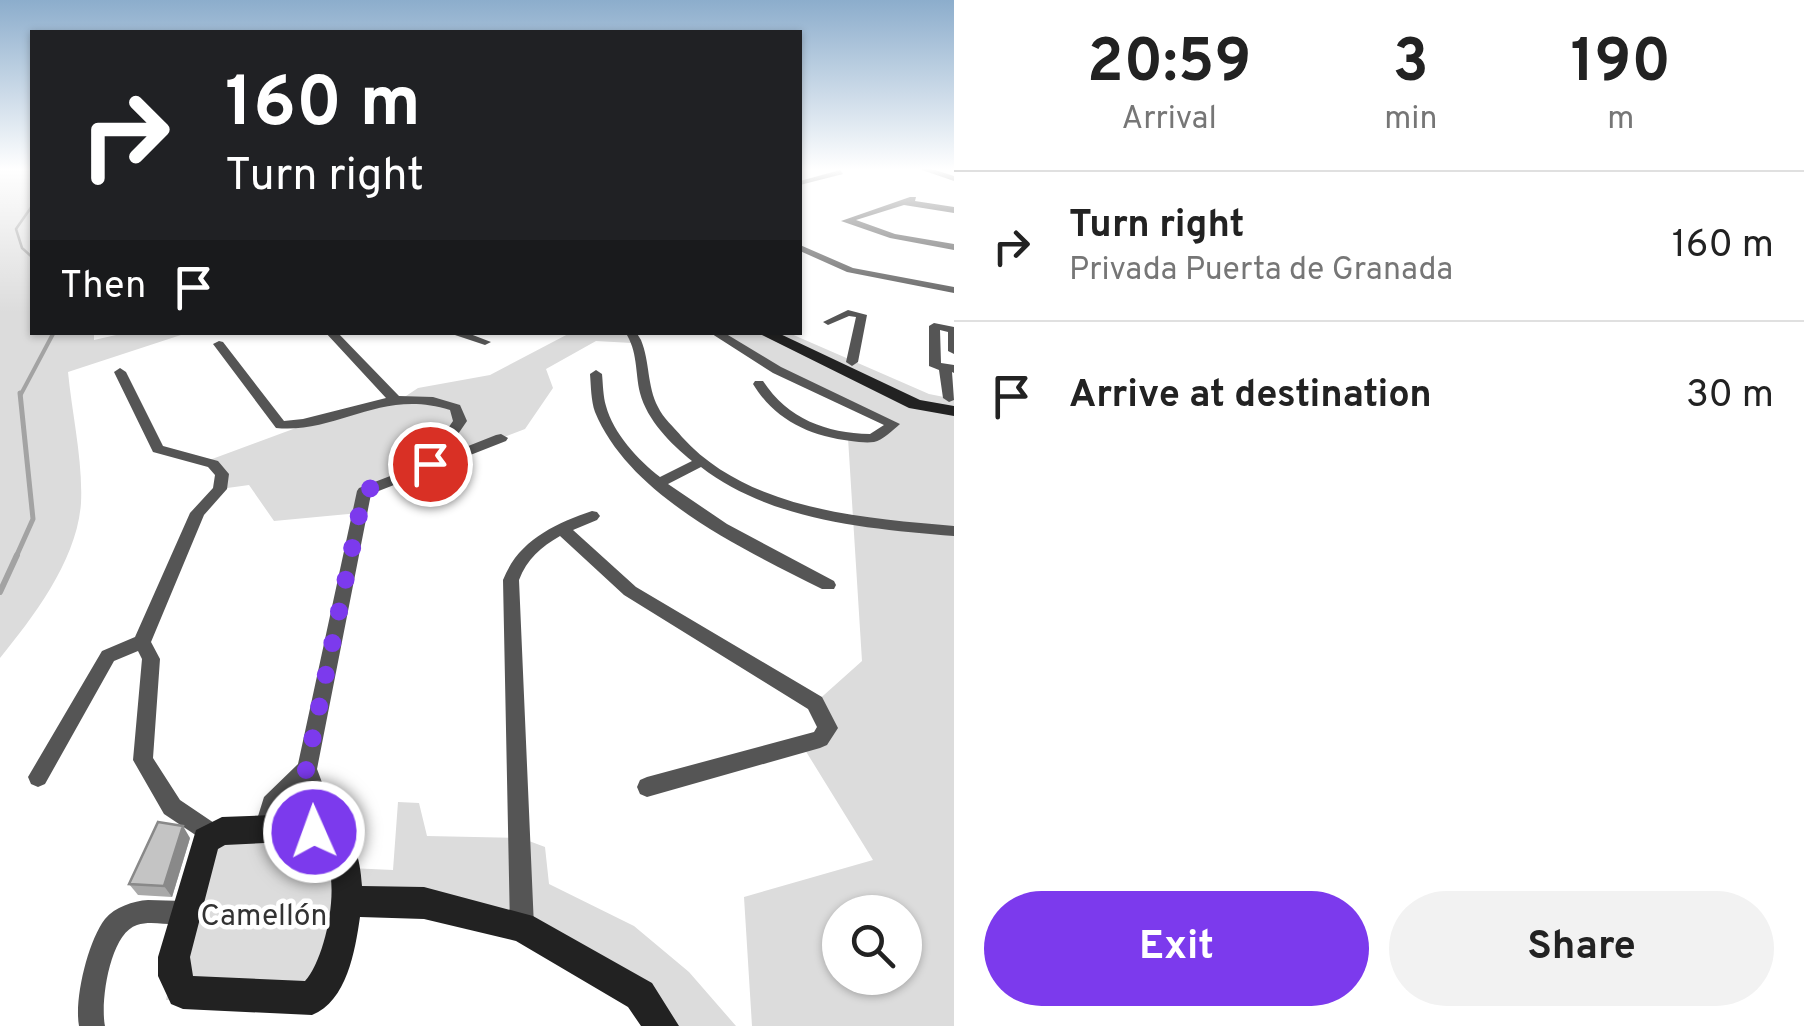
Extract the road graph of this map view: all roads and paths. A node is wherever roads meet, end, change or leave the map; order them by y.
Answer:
1 (859, 217) edge
2 (954, 246) edge
3 (802, 249) edge
4 (954, 290) edge
5 (333, 335) edge
6 (461, 335) edge
7 (632, 335) edge
8 (719, 335) edge
9 (769, 335) edge
10 (795, 335) edge
11 (859, 337) dead end
12 (484, 342) dead end
13 (220, 344) dead end
14 (954, 351) edge
15 (852, 362) junction
16 (950, 369) edge
17 (120, 372) dead end
18 (596, 374) dead end
19 (759, 384) dead end
20 (397, 402) junction
21 (952, 402) edge
22 (500, 438) dead end
23 (703, 461) junction
24 (430, 464) junction
25 (658, 483) junction
26 (592, 516) dead end
27 (563, 530) junction
28 (954, 531) edge
29 (828, 585) dead end
30 (142, 642) junction
31 (306, 770) junction
32 (38, 776) dead end
33 (648, 787) dead end
34 (264, 828) junction
35 (314, 832) junction
36 (212, 835) junction
37 (346, 901) junction
38 (184, 913) junction
39 (522, 928) junction
40 (92, 1026) edge
41 (662, 1026) edge

1 - 2 street
3 - 4 street
5 - 20 street
6 - 12 street
7 - 23 street
8 - 19 street
9 - 21 street
10 - 15 street
11 - 15 street
13 - 20 street
14 - 16 street
15 - 21 street
16 - 21 street
17 - 30 street
18 - 25 street
20 - 24 street
22 - 24 street
23 - 25 street
23 - 28 street
24 - 31 street
25 - 29 street
26 - 27 street
27 - 33 street
27 - 39 street
30 - 32 street
30 - 36 street
31 - 34 street
31 - 35 street
34 - 35 street
34 - 36 street
35 - 37 street
36 - 38 street
37 - 38 street
37 - 39 street
38 - 40 street
39 - 41 street

